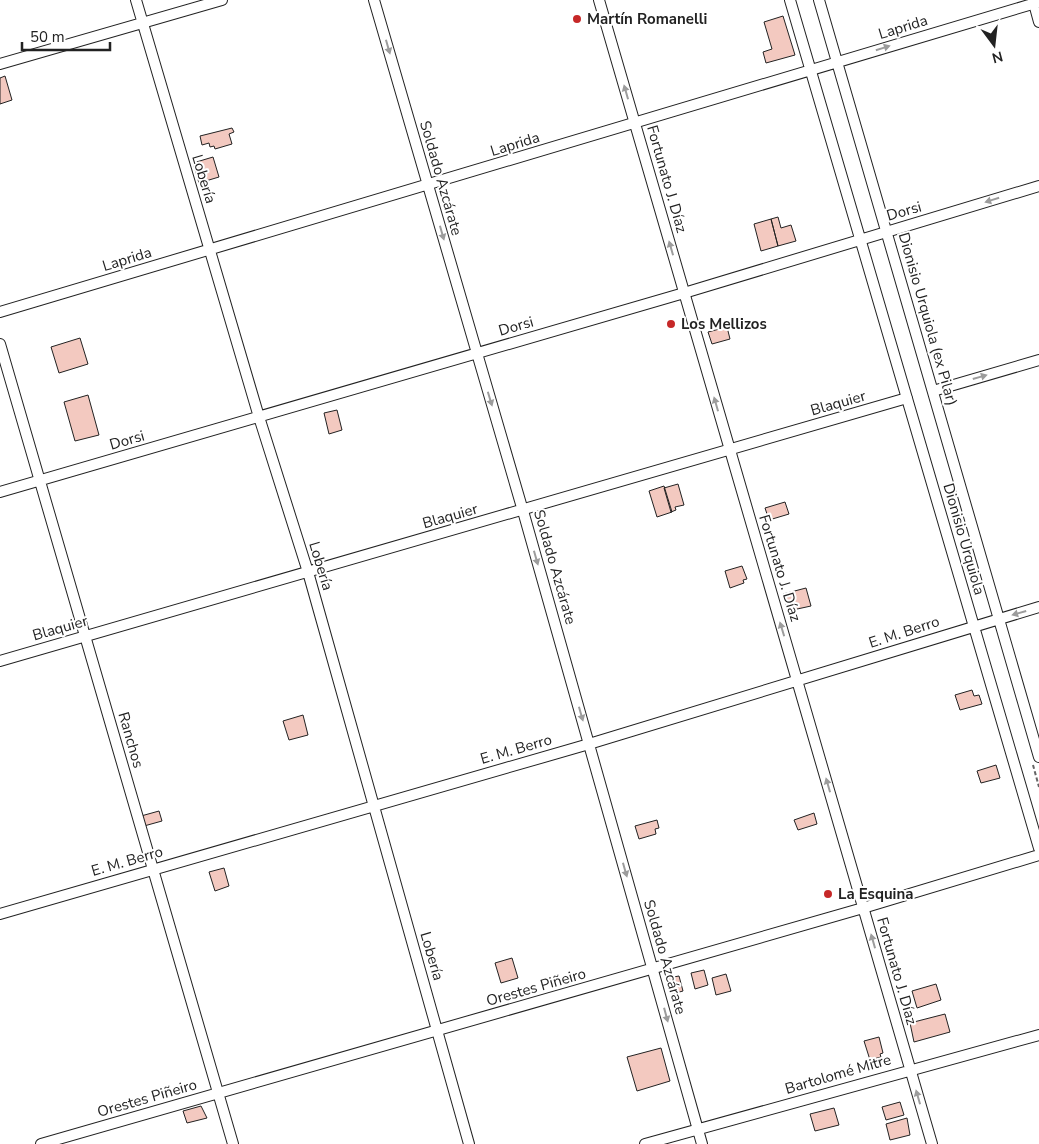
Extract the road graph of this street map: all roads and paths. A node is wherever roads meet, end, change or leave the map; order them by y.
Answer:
1 (136, 0) edge
2 (222, 0) edge
3 (374, 0) edge
4 (599, 0) edge
5 (790, 0) edge
6 (819, 0) edge
7 (1035, 2) edge
8 (1039, 22) edge
9 (142, 23) junction
10 (837, 62) junction
11 (0, 64) edge
12 (811, 70) junction
13 (635, 123) junction
14 (428, 186) junction
15 (1039, 186) edge
16 (887, 232) junction
17 (860, 240) junction
18 (210, 250) junction
19 (684, 293) junction
20 (0, 312) edge
21 (0, 344) edge
22 (476, 353) junction
23 (1039, 360) edge
24 (933, 391) junction
25 (907, 398) junction
26 (259, 417) junction
27 (730, 451) junction
28 (41, 481) junction
29 (0, 492) edge
30 (523, 511) junction
31 (308, 572) junction
32 (1039, 607) edge
33 (1000, 619) junction
34 (974, 626) junction
35 (85, 637) junction
36 (0, 661) edge
37 (798, 682) junction
38 (589, 744) junction
39 (1039, 756) edge
40 (373, 804) junction
41 (1039, 848) edge
42 (1039, 855) edge
43 (152, 869) junction
44 (863, 908) junction
45 (0, 914) edge
46 (653, 968) junction
47 (438, 1031) junction
48 (1039, 1035) edge
49 (910, 1070) junction
50 (218, 1093) junction
51 (698, 1129) junction
52 (41, 1144) edge
53 (233, 1144) edge
54 (469, 1144) edge
55 (645, 1144) edge
56 (702, 1144) edge
57 (932, 1144) edge

1 - 9 street, Lobería
2 - 9 street
3 -> 14 street, Soldado Azcárate
13 -> 4 street, Fortunato J. Díaz
5 - 12 street
6 - 10 street, Dionisio Urquiola (ex Pilar)
7 - 8 street
10 -> 7 street, Laprida
9 - 11 street
9 - 18 street, Lobería
10 - 12 street, Laprida
10 - 16 street, Dionisio Urquiola (ex Pilar)
12 - 13 street, Laprida
12 - 17 street
13 - 14 street, Laprida
19 -> 13 street, Fortunato J. Díaz
14 - 18 street, Laprida
14 -> 22 street, Soldado Azcárate
15 -> 16 street, Dorsi
16 - 17 street, Dorsi
16 - 24 street, Dionisio Urquiola (ex Pilar)
17 - 19 street, Dorsi
17 - 25 street, Dionisio Urquiola
18 - 20 street, Laprida
18 - 26 street, Lobería
19 - 22 street, Dorsi
27 -> 19 street, Fortunato J. Díaz
21 - 28 street, Ranchos
22 - 26 street, Dorsi
22 -> 30 street, Soldado Azcárate
24 -> 23 street
24 - 33 street, Dionisio Urquiola (ex Pilar)
25 - 27 street, Blaquier
25 - 34 street, Dionisio Urquiola
26 - 28 street, Dorsi
26 - 31 street, Lobería
27 - 30 street, Blaquier
37 -> 27 street, Fortunato J. Díaz
28 - 29 street, Dorsi
28 - 35 street, Ranchos
30 - 31 street, Blaquier
30 -> 38 street, Soldado Azcárate
31 - 35 street, Blaquier
31 - 40 street, Lobería
32 -> 33 street, E. M. Berro
33 - 34 street, E. M. Berro
33 - 39 street
34 - 37 street, E. M. Berro
34 - 41 street, Dionisio Urquiola
35 - 36 street, Blaquier
35 - 43 street, Ranchos
37 - 38 street, E. M. Berro
44 -> 37 street, Fortunato J. Díaz
38 - 40 street, E. M. Berro
38 -> 46 street, Soldado Azcárate
40 - 43 street, E. M. Berro
40 - 47 street, Lobería
42 - 44 street, Orestes Piñeiro
43 - 45 street, E. M. Berro
43 - 50 street, Ranchos
44 - 46 street, Orestes Piñeiro
49 -> 44 street, Fortunato J. Díaz
46 - 47 street, Orestes Piñeiro
46 -> 51 street, Soldado Azcárate
47 - 50 street, Orestes Piñeiro
47 - 54 street, Lobería
48 - 49 street, Bartolomé Mitre
49 - 51 street, Bartolomé Mitre
57 -> 49 street, Fortunato J. Díaz
50 - 52 street, Orestes Piñeiro
50 - 53 street, Ranchos
51 - 55 street, Bartolomé Mitre
51 - 56 street, Soldado Azcárate

